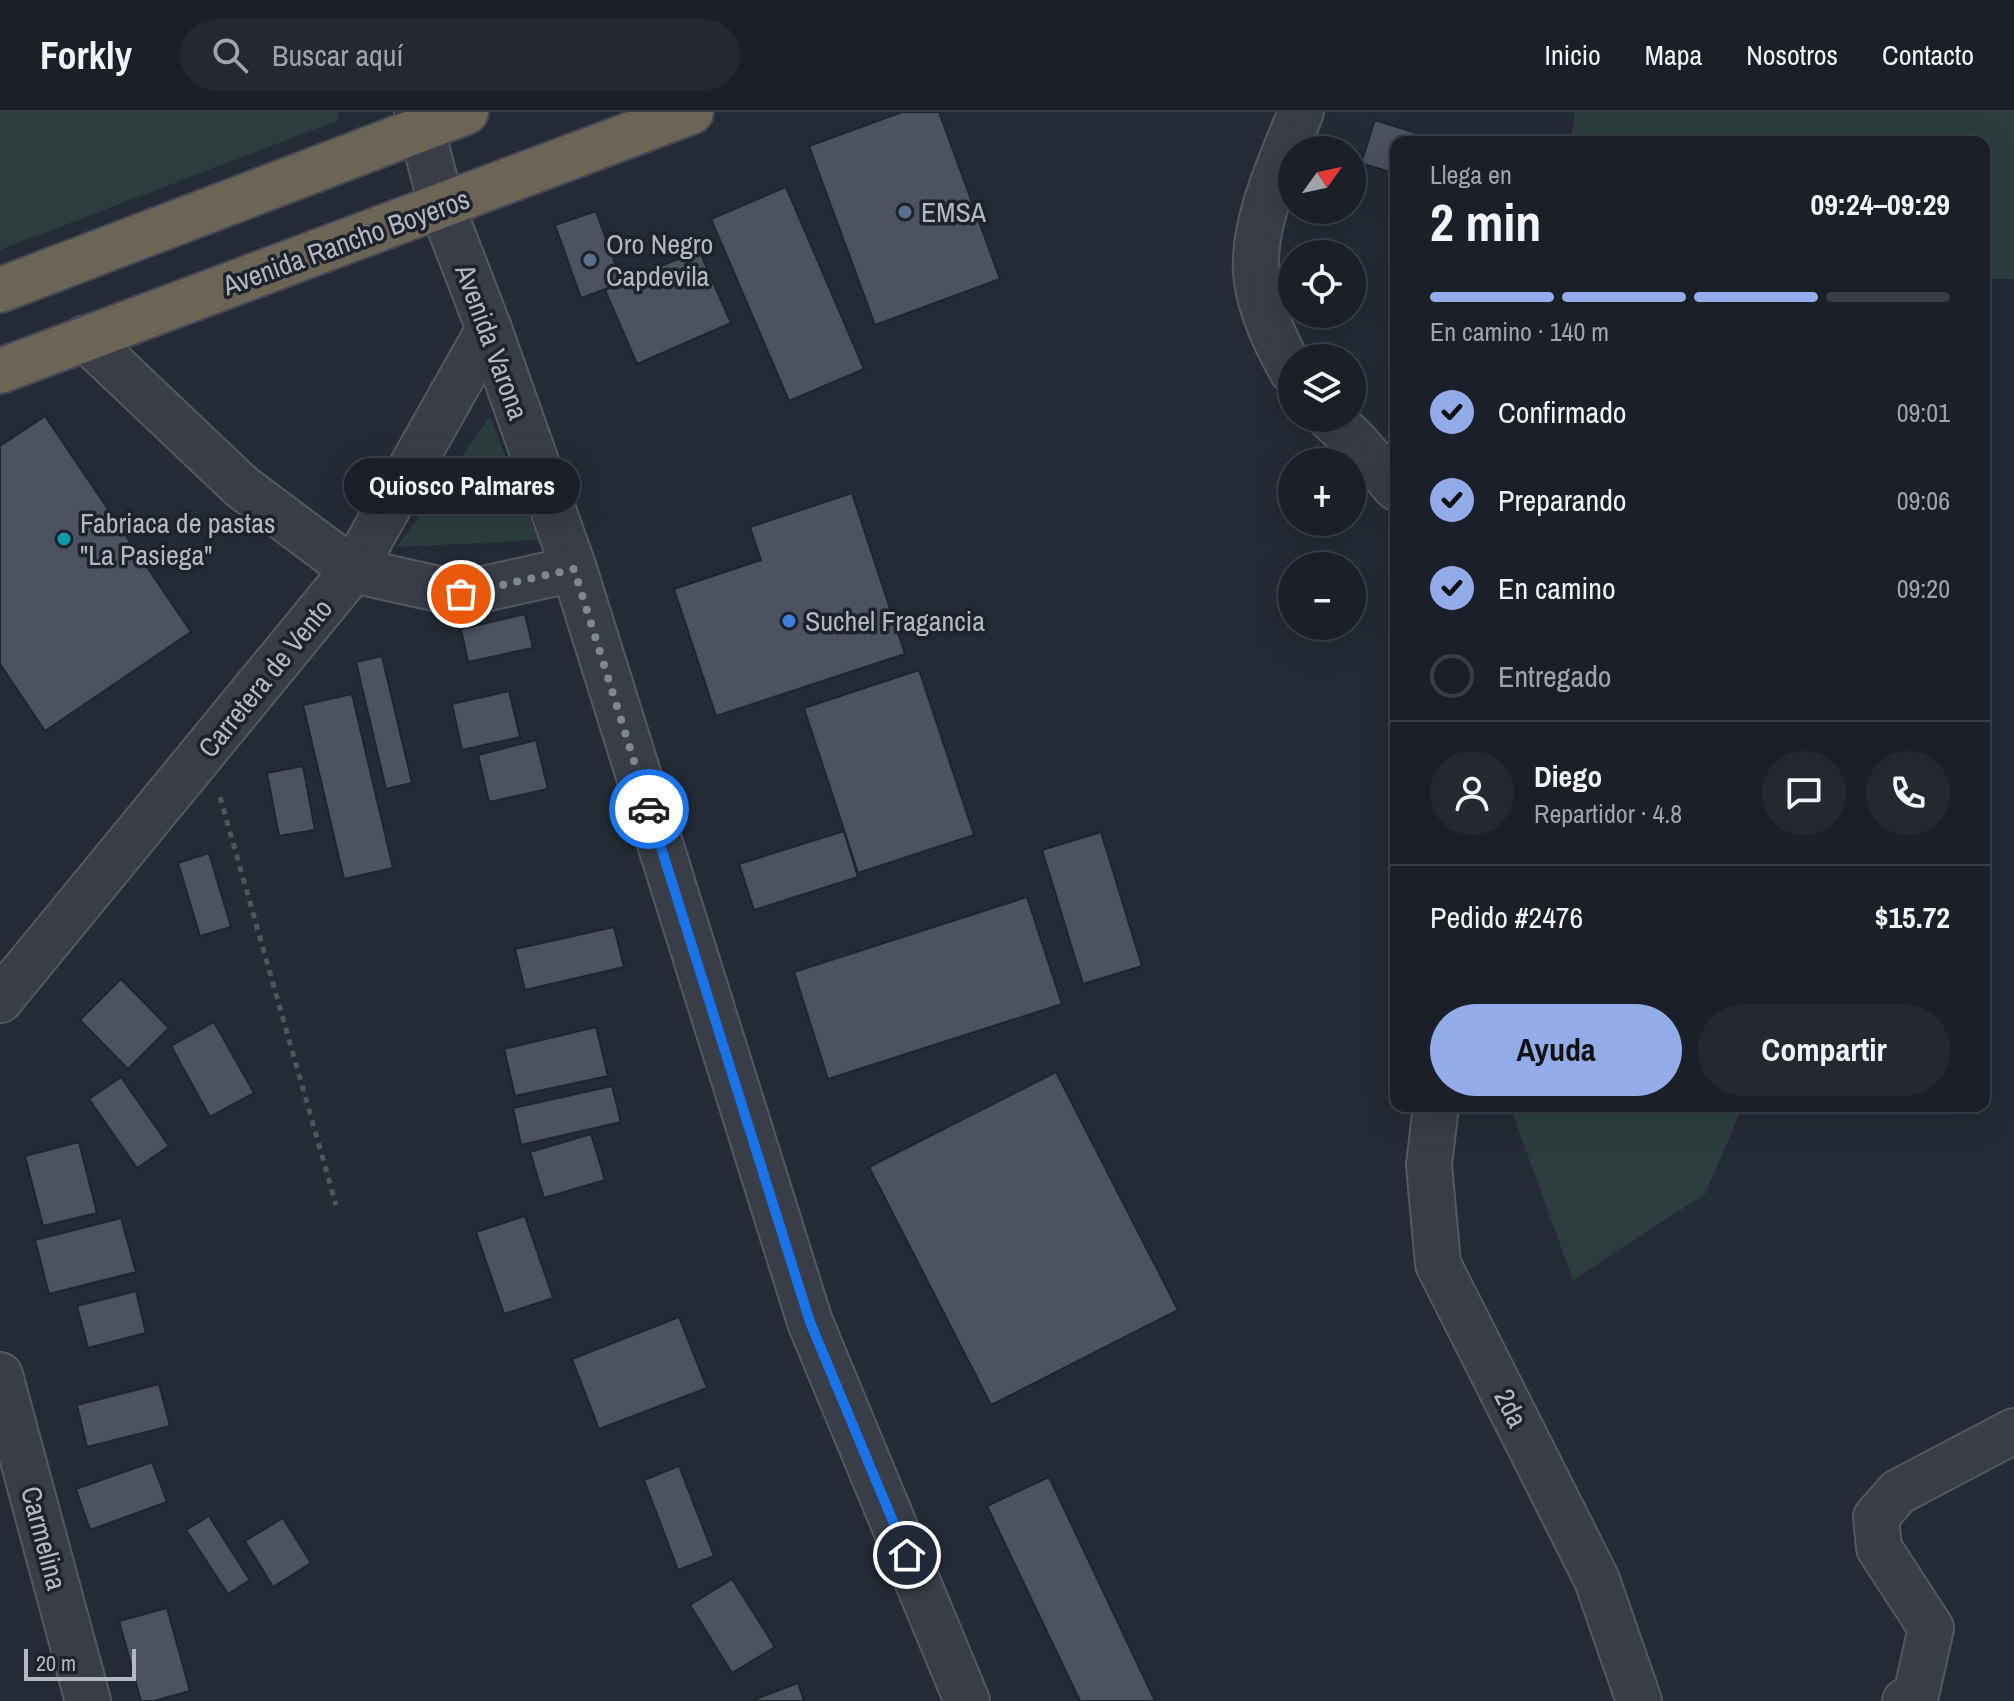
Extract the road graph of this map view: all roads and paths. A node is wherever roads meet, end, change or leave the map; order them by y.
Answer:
1 (466, 112) edge
2 (691, 112) edge
3 (1301, 112) edge
4 (420, 120) edge
5 (375, 128) edge
6 (442, 207) junction
7 (0, 290) edge
8 (489, 329) junction
9 (85, 338) junction
10 (1278, 346) edge
11 (0, 371) edge
12 (1345, 432) edge
13 (1390, 481) edge
14 (574, 569) junction
15 (353, 570) junction
16 (207, 749) junction
17 (0, 1000) edge
18 (1435, 1112) edge
19 (336, 1205) dead end
20 (0, 1375) edge
21 (2014, 1431) edge
22 (88, 1701) edge
23 (967, 1701) edge
24 (1639, 1701) edge
25 (1905, 1701) edge

1 - 4 highway
2 - 6 highway, Avenida Rancho Boyeros
3 - 10 street
4 - 5 highway
4 - 6 street, Avenida Varona
5 - 6 street, Avenida Varona
5 - 7 highway
6 - 8 street, Avenida Varona
6 - 9 highway, Avenida Rancho Boyeros
8 - 14 street, Avenida Varona
8 - 15 street, Carretera de Vento
9 - 11 highway, Avenida Rancho Boyeros
9 - 15 street
12 - 13 street
14 - 15 street
14 - 23 street, Avenida Varona
15 - 16 street, Carretera de Vento
16 - 17 street, Carretera de Vento
16 - 19 path
18 - 24 street, 2da
20 - 22 street, Carmelina
21 - 25 street

